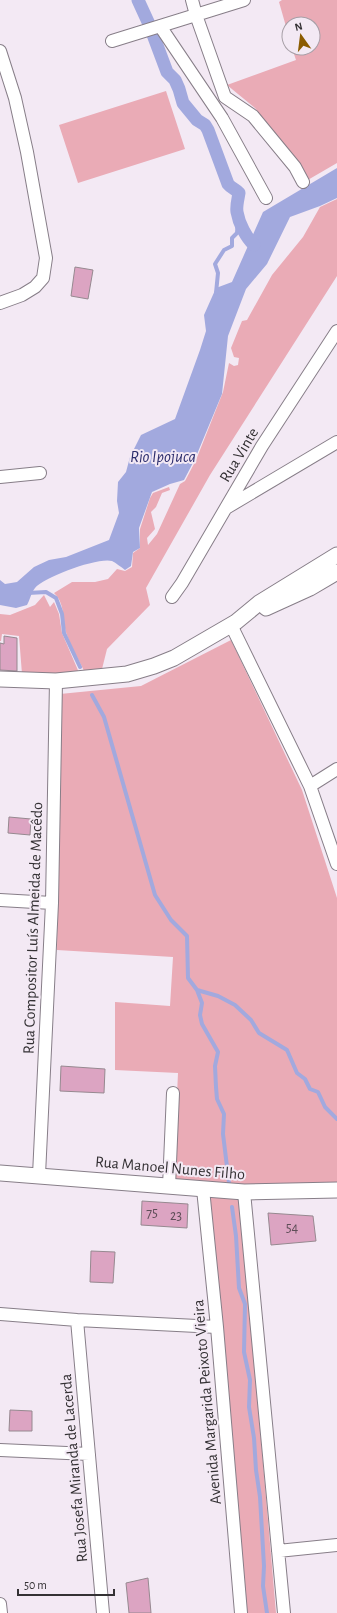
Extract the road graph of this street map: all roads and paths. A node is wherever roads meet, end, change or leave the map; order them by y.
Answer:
1 (192, 0) edge
2 (244, 0) edge
3 (196, 15) junction
4 (160, 26) junction
5 (112, 41) dead end
6 (0, 51) edge
7 (303, 182) dead end
8 (266, 198) dead end
9 (0, 303) edge
10 (337, 331) edge
11 (337, 442) edge
12 (40, 473) dead end
13 (0, 478) edge
14 (225, 509) junction
15 (337, 555) edge
16 (337, 572) edge
17 (172, 596) dead end
18 (233, 623) junction
19 (0, 679) edge
20 (56, 681) junction
21 (337, 769) edge
22 (310, 786) junction
23 (337, 864) edge
24 (0, 900) edge
25 (52, 903) junction
26 (173, 1092) dead end
27 (0, 1173) edge
28 (39, 1175) junction
29 (169, 1186) junction
30 (203, 1189) junction
31 (337, 1190) edge
32 (244, 1192) junction
33 (0, 1314) edge
34 (77, 1320) junction
35 (217, 1327) junction
36 (0, 1450) edge
37 (90, 1454) junction
38 (337, 1544) edge
39 (278, 1551) junction
40 (0, 1604) edge
41 (1, 1613) edge
42 (103, 1613) edge
43 (241, 1613) edge
44 (284, 1613) edge

1 - 3 street
2 - 3 street
3 - 4 street
3 - 7 street
4 - 5 street
4 - 8 street
6 - 9 street
10 - 14 street, Rua Vinte
11 - 14 street
12 - 13 street
14 - 17 street, Rua Vinte
15 - 18 street
16 - 18 street
18 - 20 street
18 - 22 street
19 - 20 street
20 - 25 street, Rua Compositor Luís Almeida de Macêdo
21 - 22 street
22 - 23 street
24 - 25 street
25 - 28 street, Rua Compositor Luís Almeida de Macêdo
26 - 29 street
27 - 28 street, Rua Manoel Nunes Filho
28 - 29 street, Rua Manoel Nunes Filho
29 - 30 street, Rua Manoel Nunes Filho
30 - 32 street, Rua Manoel Nunes Filho
30 - 35 street, Avenida Margarida Peixoto Vieira
31 - 32 street, Rua Manoel Nunes Filho
32 - 39 street
33 - 34 street
34 - 35 street
34 - 37 street, Rua Josefa Miranda de Lacerda
35 - 43 street, Avenida Margarida Peixoto Vieira
36 - 37 street
37 - 42 street, Rua Josefa Miranda de Lacerda
38 - 39 street
39 - 44 street
40 - 41 street

